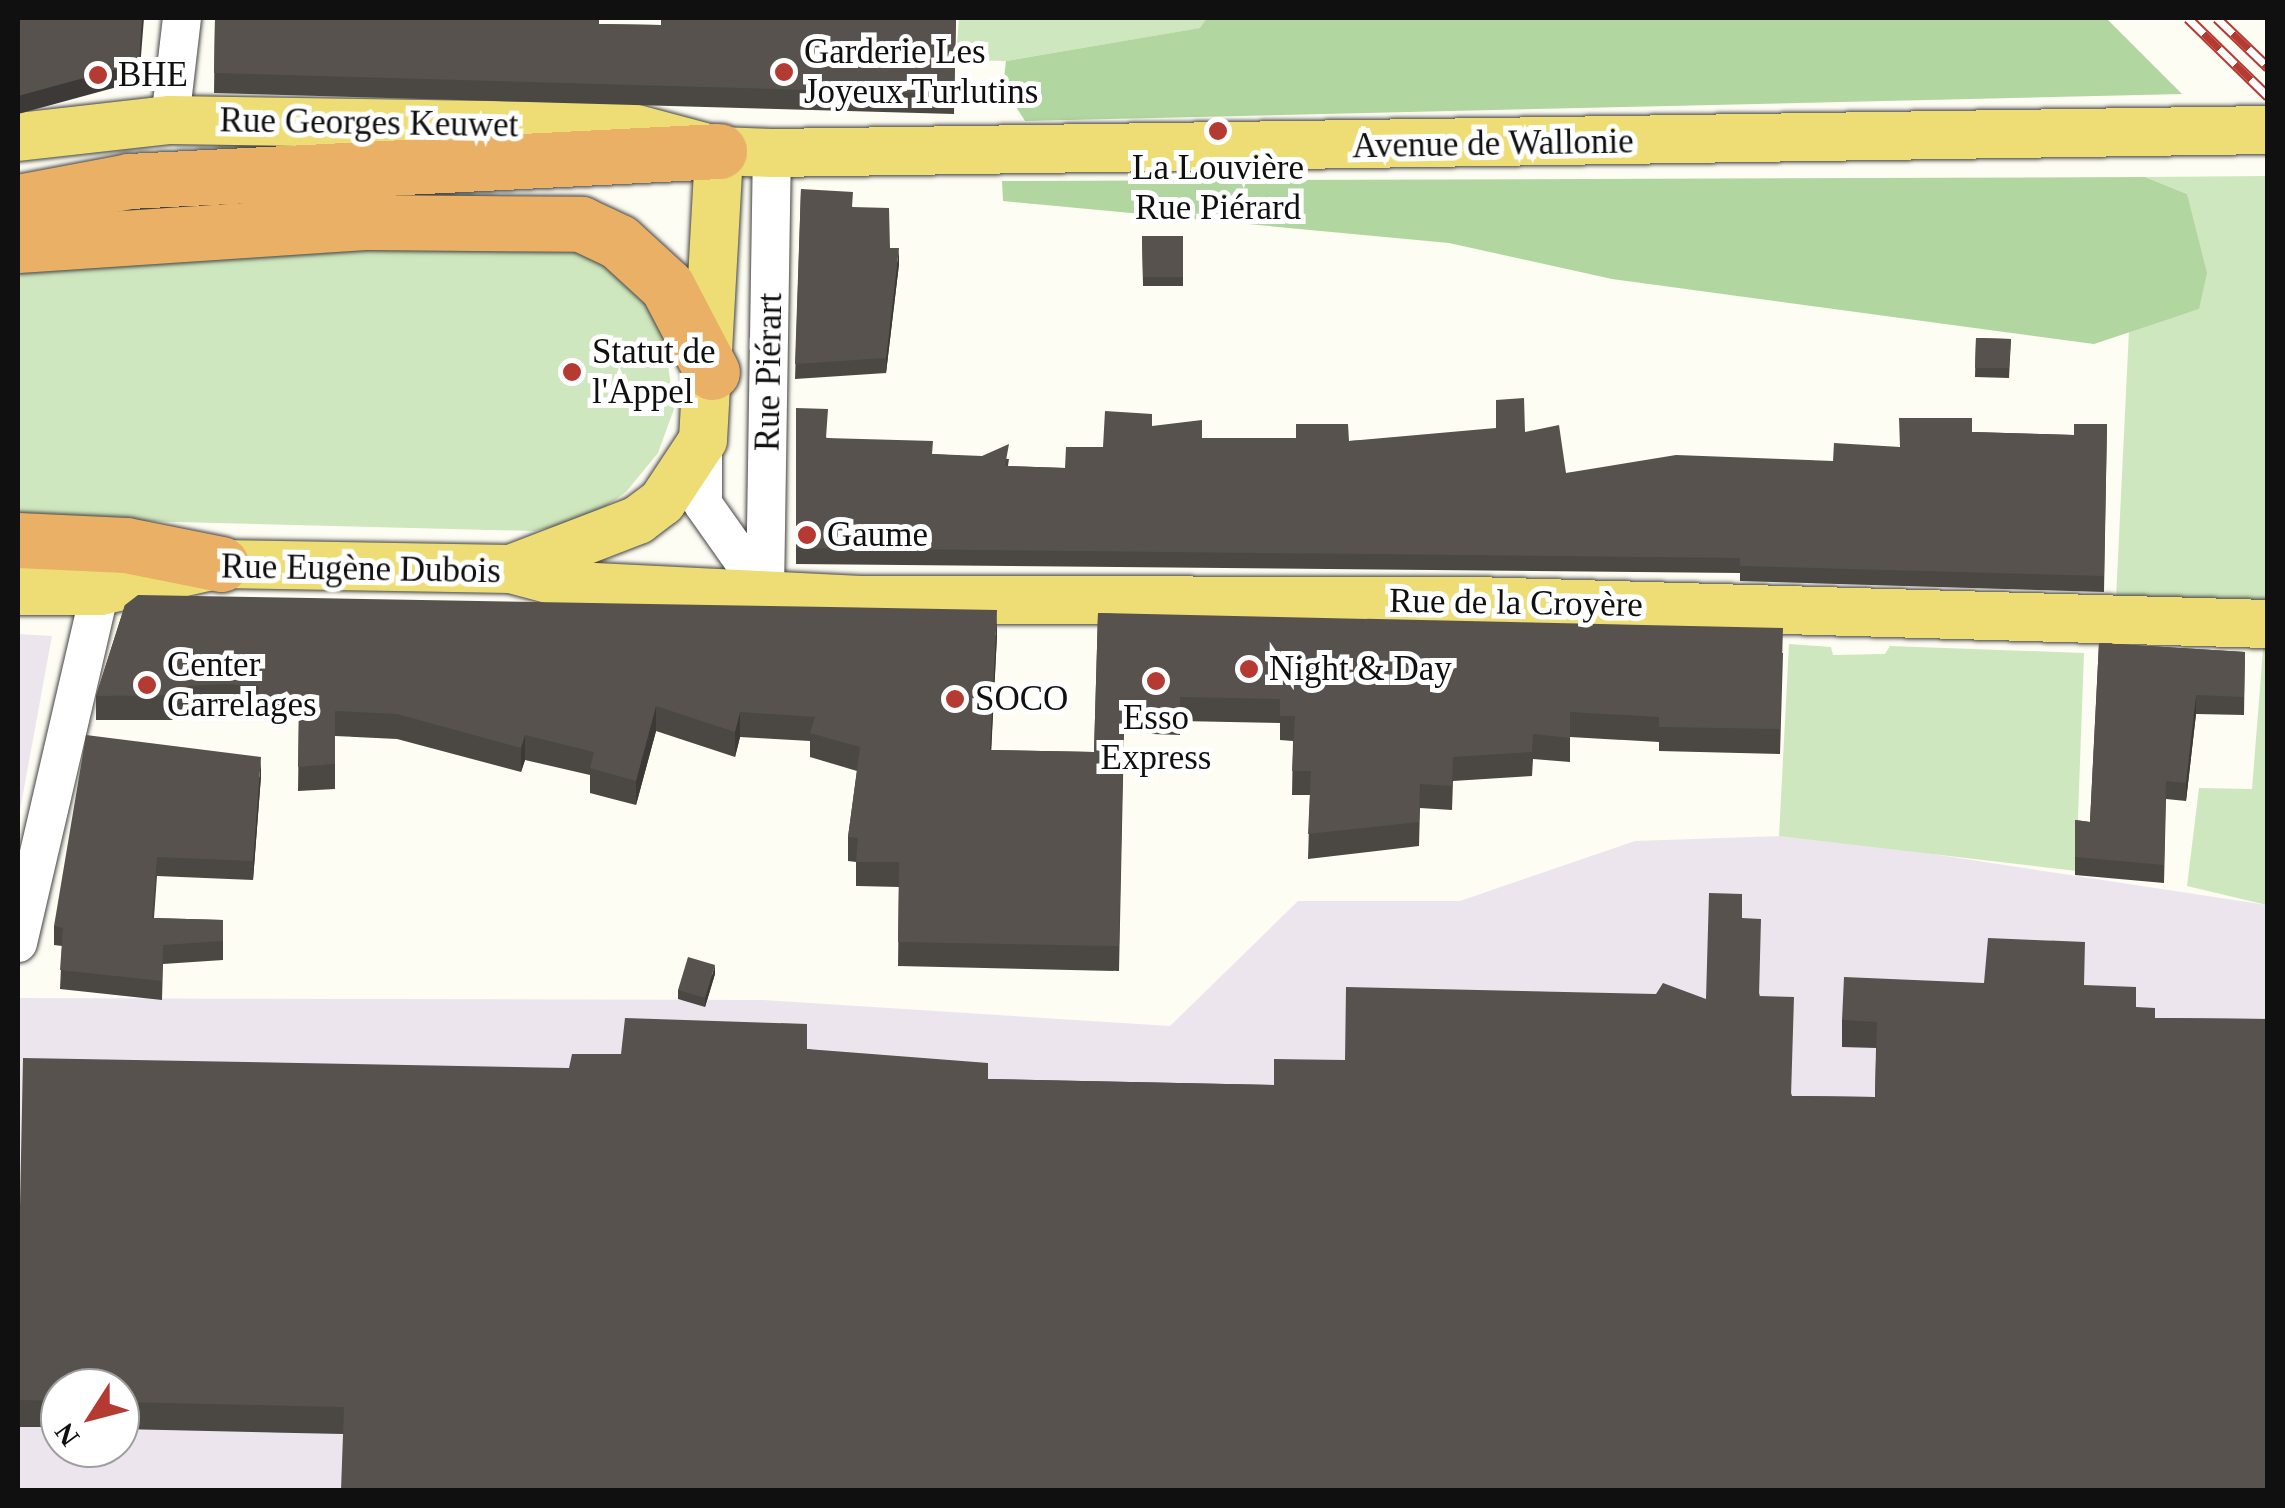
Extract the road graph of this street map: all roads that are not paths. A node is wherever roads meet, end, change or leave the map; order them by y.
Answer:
1 (182, 18) edge
2 (170, 120) junction
3 (2268, 130) edge
4 (18, 137) edge
5 (719, 151) junction
6 (772, 153) junction
7 (18, 202) edge
8 (18, 245) edge
9 (712, 372) junction
10 (703, 440) junction
11 (18, 540) edge
12 (221, 564) junction
13 (511, 569) junction
14 (100, 591) junction
15 (18, 592) edge
16 (765, 592) junction
17 (2268, 624) edge
18 (18, 943) edge

1 - 2 street
2 - 4 main road, Rue Georges Keuwet
2 - 5 main road, Rue Georges Keuwet
3 - 6 main road, Avenue de Wallonie
5 - 6 main road, Avenue de Wallonie
5 - 7 highway
5 - 9 main road
6 - 16 street, Rue Piérart
8 - 9 highway
9 - 10 main road
10 - 13 main road
10 - 16 street
11 - 12 highway
12 - 13 main road, Rue Eugène Dubois
12 - 14 main road, Rue Eugène Dubois
13 - 16 main road, Rue Eugène Dubois
14 - 15 main road, Rue Eugène Dubois
14 - 18 street
16 - 17 main road, Rue de la Croyère

